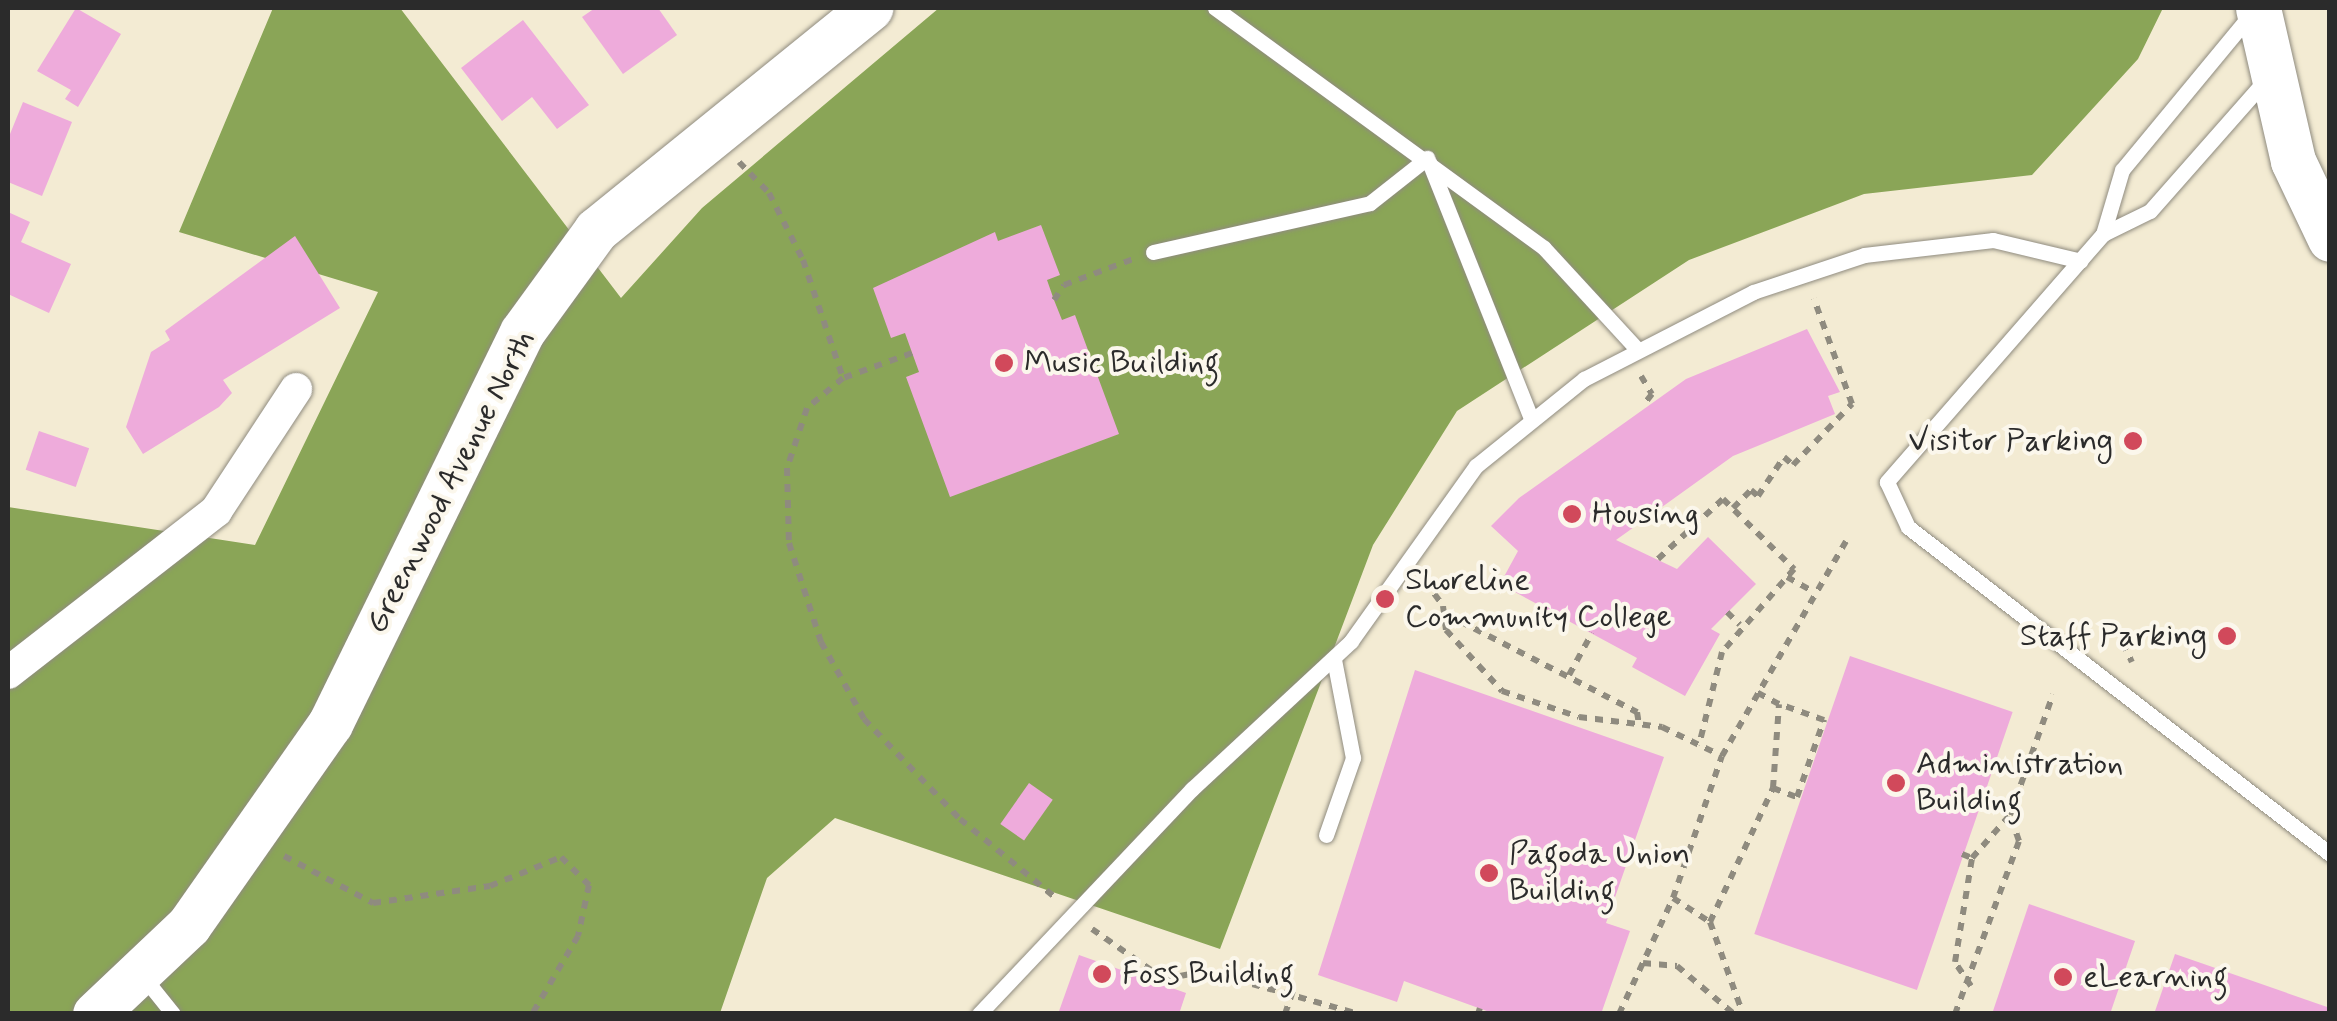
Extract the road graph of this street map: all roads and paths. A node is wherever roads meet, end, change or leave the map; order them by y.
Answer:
1 (870, 8) edge
2 (1215, 8) edge
3 (2257, 8) edge
4 (2270, 74) junction
5 (710, 132) junction
6 (1427, 158) junction
7 (2103, 234) junction
8 (2330, 239) edge
9 (1153, 252) joint
10 (2081, 261) junction
11 (1814, 299) dead end
12 (1054, 300) dead end
13 (1636, 348) junction
14 (912, 353) dead end
15 (843, 378) junction
16 (1646, 384) dead end
17 (296, 389) dead end
18 (1645, 404) dead end
19 (1530, 416) junction
20 (1733, 508) junction
21 (1846, 541) dead end
22 (1658, 559) dead end
23 (1787, 577) junction
24 (1812, 592) junction
25 (1727, 612) dead end
26 (1740, 624) junction
27 (1592, 633) dead end
28 (2124, 643) dead end
29 (1334, 659) junction
30 (2132, 662) dead end
31 (8, 672) edge
32 (1568, 675) junction
33 (1755, 691) junction
34 (2053, 694) dead end
35 (1779, 704) junction
36 (1639, 724) junction
37 (1699, 746) junction
38 (1722, 756) junction
39 (1773, 788) junction
40 (2010, 816) junction
41 (1326, 835) dead end
42 (250, 837) junction
43 (1962, 854) dead end
44 (2330, 854) edge
45 (1972, 858) junction
46 (1673, 898) junction
47 (1072, 910) junction
48 (1710, 922) junction
49 (1643, 963) junction
50 (141, 974) junction
51 (1971, 987) junction
52 (1293, 991) junction
53 (95, 1014) edge
54 (173, 1014) edge
55 (532, 1014) edge
56 (979, 1014) edge
57 (1286, 1014) edge
58 (1359, 1014) edge
59 (1619, 1014) edge
60 (1734, 1014) edge
61 (1743, 1014) edge
62 (1954, 1014) edge

1 - 5 street, Greenwood Avenue North
2 - 6 lane
3 - 4 street
3 - 7 lane
4 - 7 lane
4 - 8 street
5 - 15 path
5 - 42 street, Greenwood Avenue North
6 - 9 lane
6 - 13 lane
6 - 19 lane
7 - 10 lane
9 - 12 path
10 - 13 lane
10 - 44 lane
11 - 20 path
13 - 19 lane
14 - 15 path
15 - 47 path
16 - 18 path
17 - 31 street
19 - 29 lane
20 - 22 path
20 - 23 path
21 - 24 path
23 - 24 path
23 - 26 path
24 - 33 path
25 - 26 path
26 - 37 path
27 - 32 path
28 - 30 path
29 - 41 lane
29 - 47 lane
32 - 36 path
32 - 36 path
33 - 35 path
33 - 38 path
34 - 40 path
35 - 39 path
35 - 39 path
36 - 37 path
37 - 38 path
38 - 46 path
39 - 48 path
40 - 45 path
40 - 51 path
42 - 50 street, Greenwood Avenue North
42 - 55 path
43 - 45 path
45 - 51 path
46 - 48 path
46 - 49 path
47 - 52 path
47 - 56 lane
48 - 61 path
49 - 59 path
49 - 60 path
50 - 53 street, Greenwood Avenue North
50 - 54 lane
51 - 62 path
52 - 57 path
52 - 58 path

